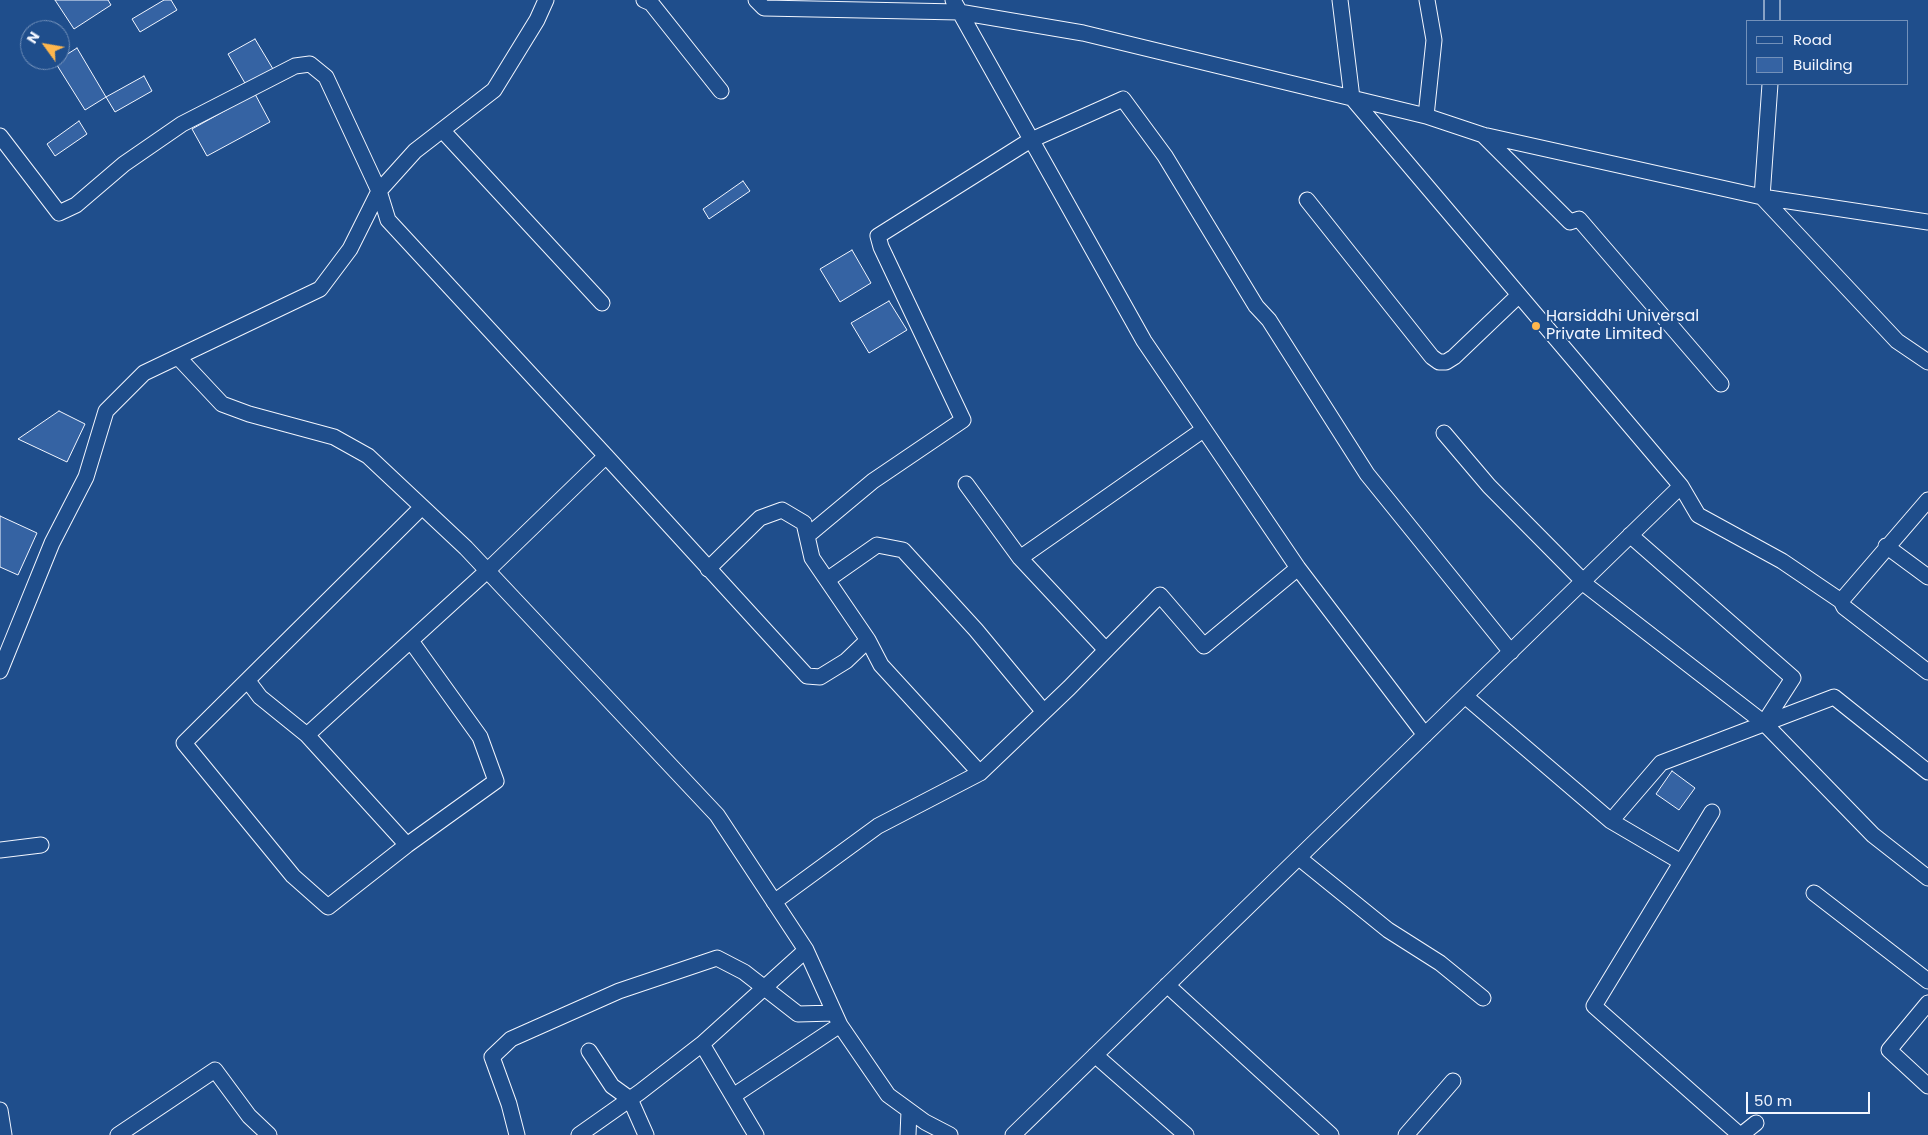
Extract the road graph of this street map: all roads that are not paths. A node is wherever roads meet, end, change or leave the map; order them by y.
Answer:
1 (546, 0) edge
2 (644, 0) edge
3 (756, 0) edge
4 (1340, 0) edge
5 (1427, 0) edge
6 (1772, 0) edge
7 (956, 6) edge
8 (1772, 20) edge
9 (1770, 85) edge
10 (721, 91) dead end
11 (1352, 98) junction
12 (1426, 116) junction
13 (442, 130) junction
14 (1483, 135) junction
15 (0, 136) edge
16 (1031, 140) junction
17 (379, 192) junction
18 (1762, 197) junction
19 (1306, 200) dead end
20 (1928, 222) edge
21 (1518, 295) junction
22 (602, 303) dead end
23 (178, 357) junction
24 (1928, 362) edge
25 (1721, 384) dead end
26 (1203, 430) junction
27 (1444, 433) dead end
28 (606, 456) junction
29 (966, 484) dead end
30 (1681, 486) junction
31 (1928, 500) edge
32 (422, 507) junction
33 (1630, 535) junction
34 (807, 536) junction
35 (1886, 546) junction
36 (1020, 558) junction
37 (1298, 568) junction
38 (708, 569) junction
39 (487, 571) junction
40 (1928, 577) edge
41 (827, 580) junction
42 (1583, 581) junction
43 (1841, 600) junction
44 (868, 640) junction
45 (411, 641) junction
46 (1106, 650) junction
47 (1510, 652) junction
48 (0, 671) edge
49 (1928, 672) edge
50 (248, 681) junction
51 (1465, 696) junction
52 (1044, 712) junction
53 (1764, 723) junction
54 (307, 735) junction
55 (1425, 735) junction
56 (1928, 772) edge
57 (980, 773) junction
58 (1712, 812) dead end
59 (1611, 821) junction
60 (41, 845) dead end
61 (407, 845) junction
62 (0, 850) edge
63 (1299, 858) junction
64 (1681, 862) junction
65 (1928, 878) edge
66 (1814, 893) dead end
67 (774, 902) junction
68 (806, 950) junction
69 (1928, 981) edge
70 (1167, 985) junction
71 (765, 987) junction
72 (1483, 998) dead end
73 (1928, 1003) edge
74 (837, 1019) junction
75 (702, 1044) junction
76 (589, 1050) dead end
77 (1095, 1055) junction
78 (1453, 1081) dead end
79 (1928, 1086) edge
80 (734, 1096) junction
81 (630, 1099) junction
82 (0, 1110) edge
83 (909, 1111) junction
84 (1756, 1123) dead end
85 (4, 1135) edge
86 (118, 1135) edge
87 (269, 1135) edge
88 (517, 1135) edge
89 (579, 1135) edge
90 (646, 1135) edge
91 (756, 1135) edge
92 (908, 1135) edge
93 (950, 1135) edge
94 (1013, 1135) edge
95 (1186, 1135) edge
96 (1331, 1135) edge
97 (1406, 1135) edge
98 (1741, 1135) edge

1 - 13 street
2 - 10 street
3 - 7 street
4 - 11 street
5 - 12 street
6 - 8 street
7 - 11 street
7 - 16 street
9 - 18 street
11 - 12 street
11 - 21 street
12 - 14 street
13 - 17 street
13 - 22 street
14 - 18 street
14 - 25 street
15 - 17 street
16 - 26 street
16 - 34 street
16 - 47 street
17 - 23 street
17 - 28 street
18 - 20 street
18 - 24 street
19 - 21 street
21 - 30 street
23 - 32 street
23 - 48 street
26 - 36 street
26 - 37 street
27 - 42 street
28 - 38 street
28 - 39 street
29 - 36 street
30 - 33 street
30 - 43 street
31 - 35 street
32 - 39 street
32 - 50 street
33 - 42 street
33 - 53 street
34 - 38 street
34 - 41 street
35 - 40 street
35 - 43 street
36 - 46 street
37 - 46 street
37 - 55 street
38 - 44 street
39 - 45 street
39 - 67 street
41 - 44 street
41 - 52 street
42 - 47 street
42 - 53 street
43 - 49 street
44 - 57 street
45 - 54 street
45 - 61 street
46 - 52 street
47 - 51 street
50 - 54 street
50 - 61 street
51 - 55 street
51 - 59 street
52 - 57 street
53 - 56 street
53 - 59 street
53 - 65 street
54 - 61 street
55 - 63 street
57 - 67 street
58 - 64 street
59 - 64 street
60 - 62 street
63 - 70 street
63 - 72 street
64 - 98 street
66 - 69 street
67 - 68 street
68 - 71 street
68 - 74 street
70 - 77 street
70 - 96 street
71 - 74 street
71 - 75 street
71 - 88 street
73 - 79 street
74 - 80 street
74 - 83 street
75 - 80 street
75 - 81 street
76 - 81 street
77 - 94 street
77 - 95 street
78 - 97 street
80 - 91 street
81 - 89 street
81 - 90 street
82 - 85 street
83 - 92 street
83 - 93 street
84 - 98 street
86 - 87 street

